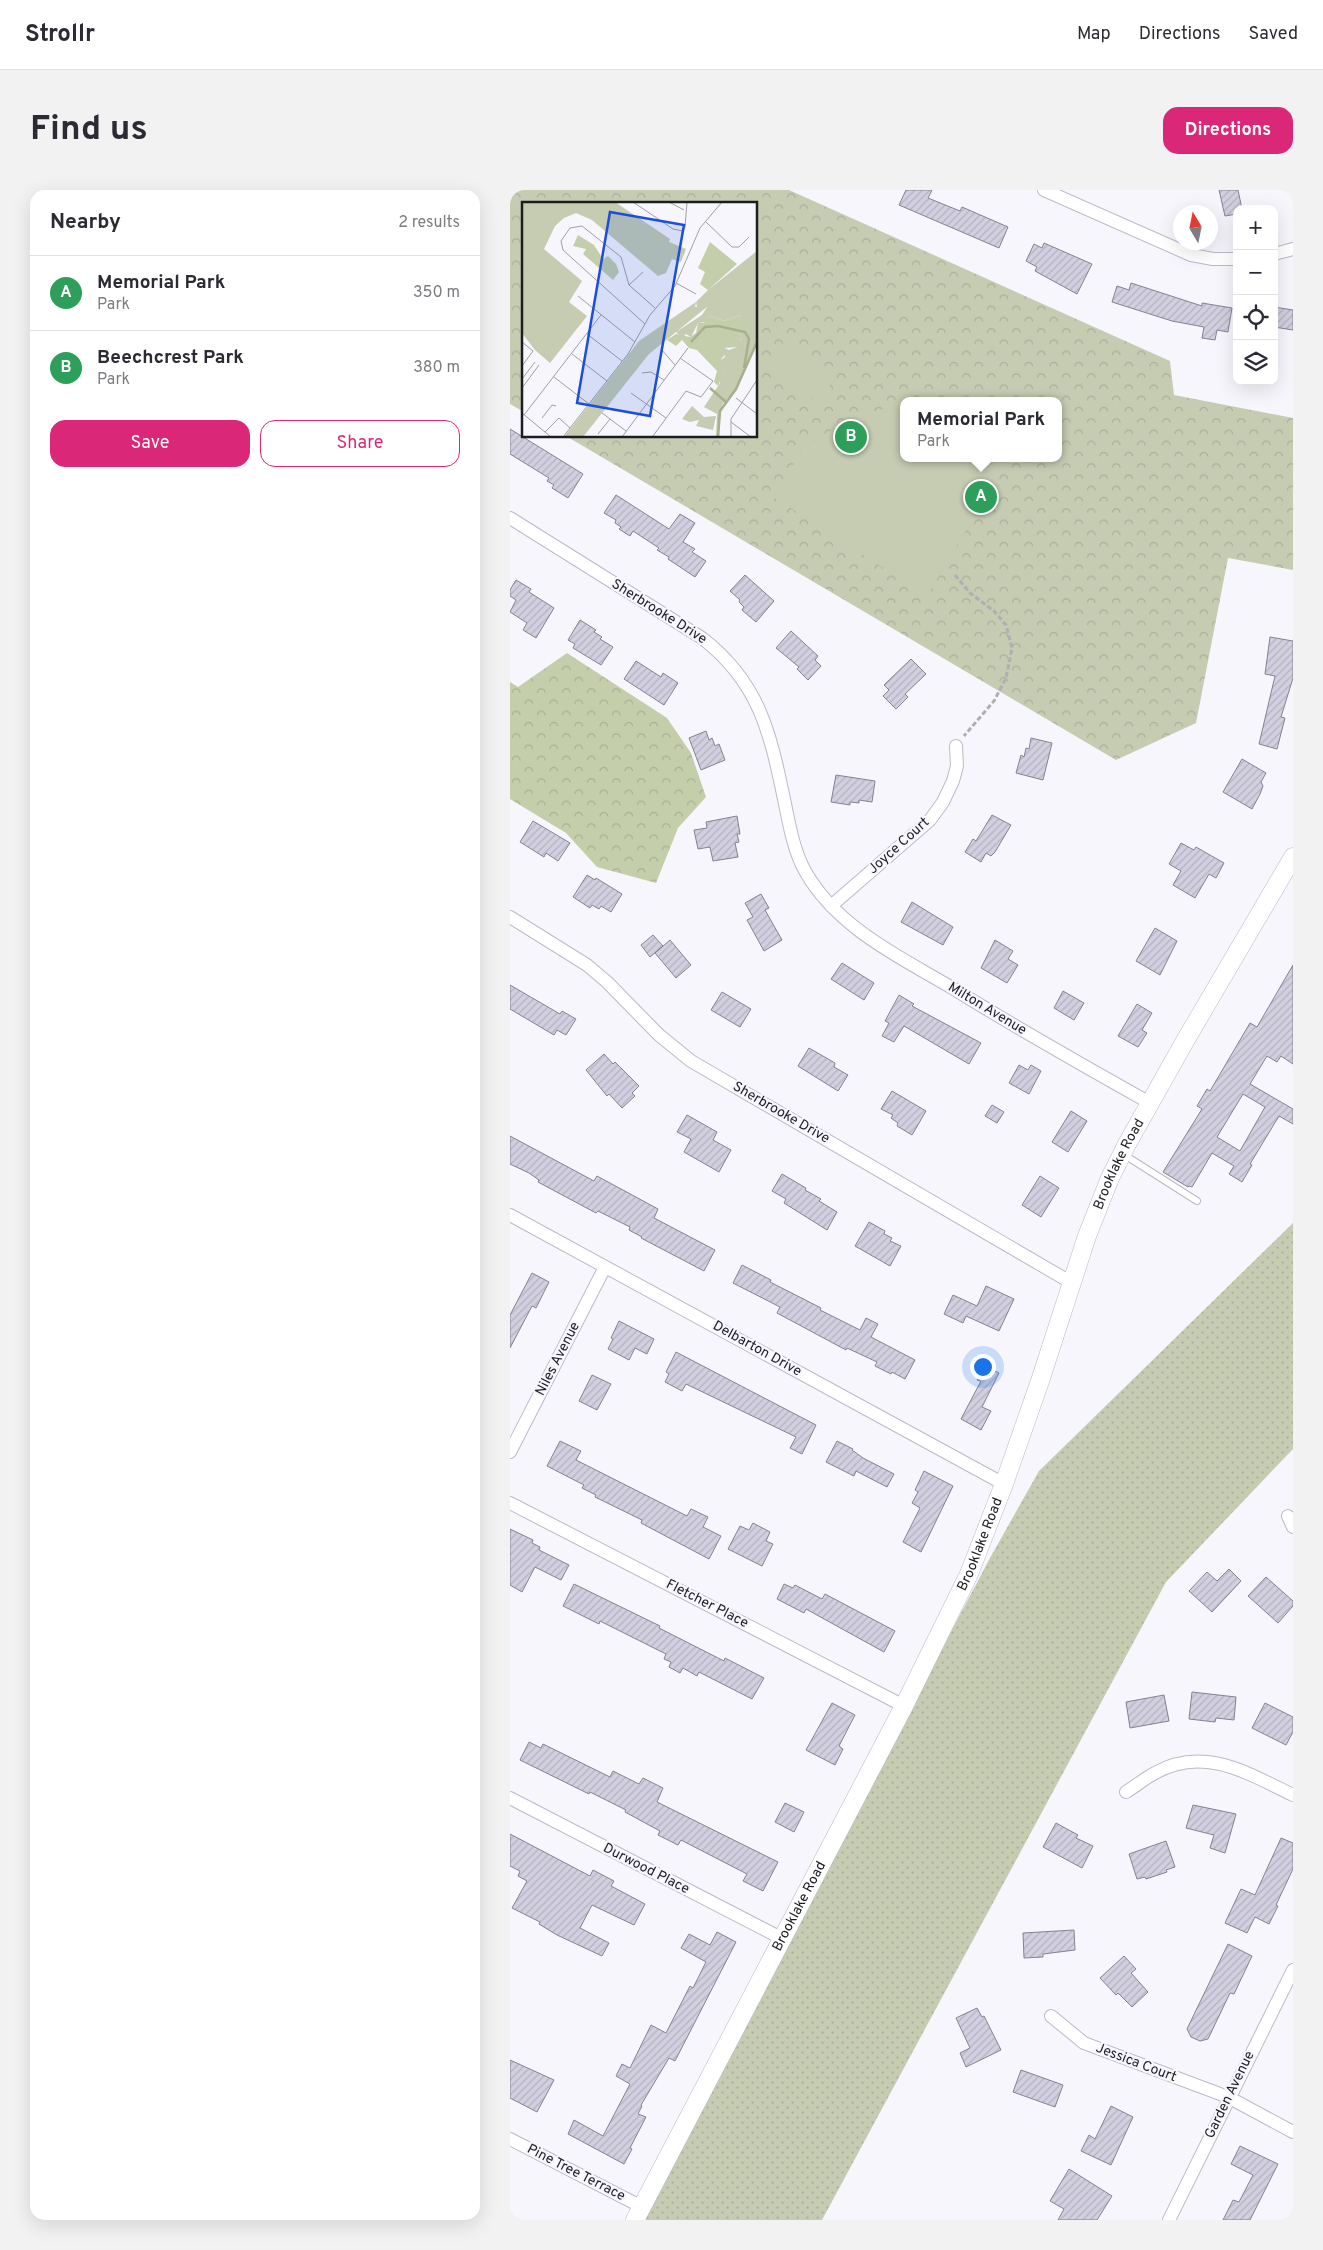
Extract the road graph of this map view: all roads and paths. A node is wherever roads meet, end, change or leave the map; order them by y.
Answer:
1 (1044, 190) edge
2 (1293, 249) edge
3 (1278, 253) edge
4 (1233, 259) edge
5 (510, 518) edge
6 (955, 575) dead end
7 (956, 746) joint
8 (1293, 857) edge
9 (831, 906) junction
10 (510, 917) edge
11 (1150, 1103) junction
12 (1122, 1153) junction
13 (1197, 1201) dead end
14 (510, 1214) edge
15 (606, 1267) junction
16 (1072, 1283) junction
17 (510, 1452) edge
18 (1004, 1484) junction
19 (510, 1503) edge
20 (904, 1706) junction
21 (1126, 1792) dead end
22 (1293, 1795) edge
23 (510, 1798) edge
24 (782, 1939) junction
25 (1293, 1970) edge
26 (1051, 2016) dead end
27 (1228, 2098) junction
28 (1293, 2132) edge
29 (510, 2139) edge
30 (639, 2214) edge
31 (1169, 2220) edge

1 - 4 street
2 - 3 street
5 - 9 street, Sherbrooke Drive
6 - 7 path
7 - 9 street, Joyce Court
8 - 11 street, Brooklake Road
9 - 11 street, Milton Avenue
10 - 16 street, Sherbrooke Drive
11 - 12 street, Brooklake Road
12 - 13 lane
12 - 16 street, Brooklake Road
14 - 15 street, Delbarton Drive
15 - 17 street, Niles Avenue
15 - 18 street, Delbarton Drive
16 - 18 street, Brooklake Road
18 - 20 street, Brooklake Road
19 - 20 street, Fletcher Place
20 - 24 street, Brooklake Road
21 - 22 street
23 - 24 street, Durwood Place
24 - 30 street, Brooklake Road
25 - 27 street, Garden Avenue
26 - 27 street, Jessica Court
27 - 28 street, Jessica Court
27 - 31 street, Garden Avenue
29 - 30 street, Pine Tree Terrace

